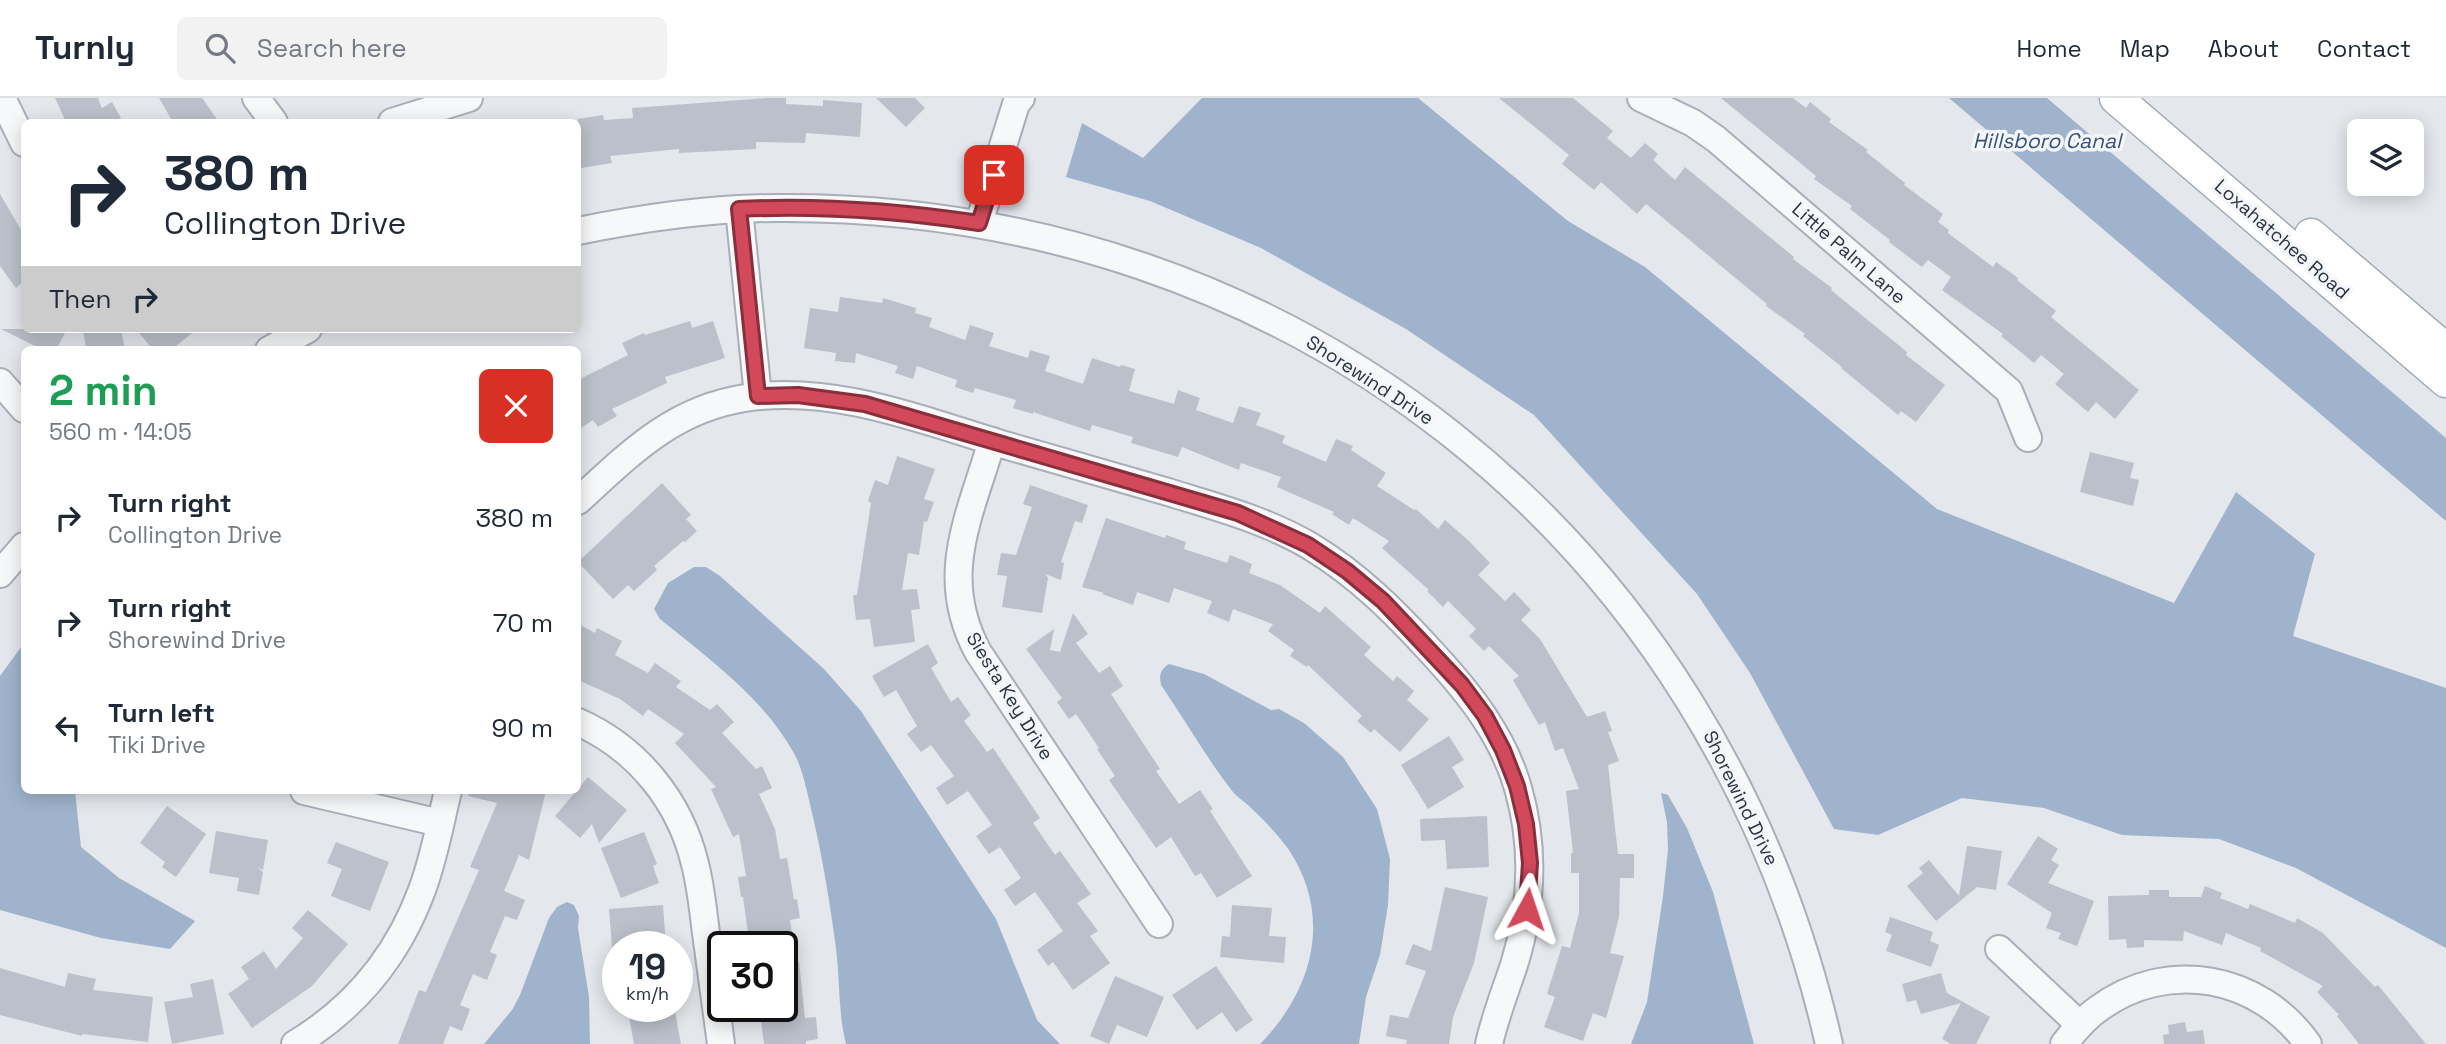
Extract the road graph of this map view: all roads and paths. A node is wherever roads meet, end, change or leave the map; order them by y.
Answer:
1 (2, 98) edge
2 (256, 98) edge
3 (469, 98) edge
4 (1021, 98) edge
5 (1641, 98) edge
6 (2116, 98) edge
7 (2149, 98) edge
8 (272, 119) edge
9 (402, 119) edge
10 (21, 137) edge
11 (739, 209) junction
12 (979, 223) junction
13 (581, 230) edge
14 (301, 333) edge
15 (277, 346) edge
16 (2446, 350) edge
17 (2446, 381) edge
18 (0, 382) edge
19 (758, 396) junction
20 (21, 406) edge
21 (2028, 438) dead end
22 (992, 441) junction
23 (581, 498) edge
24 (21, 550) edge
25 (0, 574) edge
26 (581, 724) edge
27 (317, 794) edge
28 (446, 794) edge
29 (440, 823) junction
30 (1159, 925) dead end
31 (1999, 949) dead end
32 (2072, 1035) edge
33 (295, 1044) edge
34 (721, 1044) edge
35 (1489, 1044) edge
36 (1829, 1044) edge
37 (2308, 1044) edge

1 - 10 street
2 - 8 street
3 - 9 street
4 - 12 street
5 - 21 street, Little Palm Lane
6 - 17 main road, Loxahatchee Road
7 - 16 main road, Loxahatchee Road
11 - 12 street, Shorewind Drive
11 - 13 street, Shorewind Drive
11 - 19 street
12 - 36 street, Shorewind Drive
14 - 15 street
18 - 20 street
19 - 22 street
19 - 23 street
22 - 30 street, Siesta Key Drive
22 - 35 street
24 - 25 street
26 - 34 street
27 - 29 street
28 - 29 street
29 - 33 street
31 - 32 street
32 - 37 street

